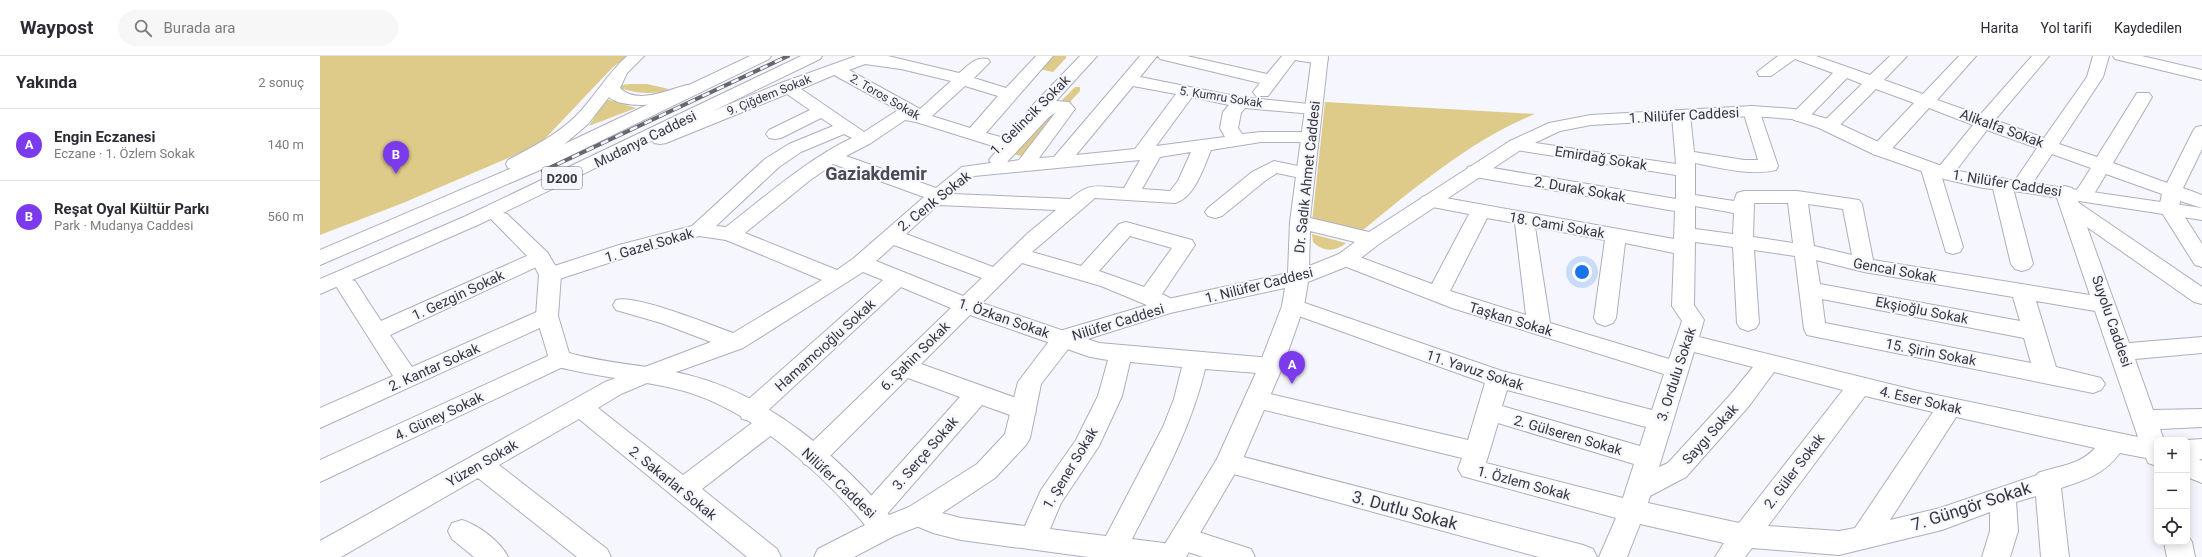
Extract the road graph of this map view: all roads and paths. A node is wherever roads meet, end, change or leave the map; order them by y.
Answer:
1 (636, 56) edge
2 (763, 56) edge
3 (880, 56) edge
4 (1045, 56) edge
5 (1089, 56) edge
6 (1148, 56) edge
7 (1166, 56) edge
8 (1290, 56) edge
9 (1789, 56) edge
10 (1801, 56) edge
11 (1968, 56) edge
12 (2040, 56) edge
13 (2102, 56) edge
14 (2121, 56) edge
15 (1313, 57) edge
16 (1895, 57) edge
17 (808, 59) edge
18 (863, 59) junction
19 (982, 62) dead end
20 (835, 69) junction
21 (621, 70) junction
22 (1765, 72) dead end
23 (1844, 72) junction
24 (2202, 75) edge
25 (964, 80) junction
26 (1130, 80) junction
27 (1270, 80) junction
28 (1873, 82) junction
29 (699, 86) junction
30 (787, 87) junction
31 (1188, 92) junction
32 (1009, 94) junction
33 (2143, 97) dead end
34 (1927, 101) junction
35 (1248, 102) junction
36 (1313, 110) junction
37 (822, 111) junction
38 (1752, 111) junction
39 (1681, 115) junction
40 (1800, 116) junction
41 (920, 118) junction
42 (1984, 122) junction
43 (1829, 126) junction
44 (846, 127) junction
45 (2202, 131) edge
46 (775, 134) dead end
47 (974, 135) junction
48 (1308, 137) junction
49 (660, 139) junction
50 (865, 139) junction
51 (1237, 141) junction
52 (1004, 144) junction
53 (1204, 145) junction
54 (1516, 145) junction
55 (2048, 145) junction
56 (1880, 150) junction
57 (1147, 153) junction
58 (831, 157) junction
59 (1059, 163) junction
60 (515, 164) junction
61 (1686, 164) junction
62 (2101, 165) junction
63 (1024, 166) junction
64 (990, 169) junction
65 (969, 171) junction
66 (1937, 171) junction
67 (1475, 172) junction
68 (1305, 173) junction
69 (2011, 185) junction
70 (1130, 194) junction
71 (935, 197) junction
72 (1082, 198) junction
73 (1797, 198) junction
74 (2074, 198) junction
75 (2170, 200) junction
76 (1429, 201) junction
77 (2202, 202) edge
78 (1685, 203) junction
79 (1745, 203) junction
80 (1481, 211) junction
81 (1215, 212) dead end
82 (2202, 214) edge
83 (500, 218) junction
84 (1524, 218) junction
85 (1300, 222) junction
86 (699, 230) junction
87 (730, 234) junction
88 (1616, 235) junction
89 (891, 236) junction
90 (1372, 239) junction
91 (1685, 241) junction
92 (1743, 241) junction
93 (320, 244) edge
94 (1953, 246) dead end
95 (1805, 251) junction
96 (1017, 255) junction
97 (320, 258) edge
98 (1346, 259) junction
99 (2202, 260) edge
100 (861, 263) junction
101 (2022, 264) dead end
102 (1864, 265) junction
103 (545, 266) junction
104 (1084, 275) junction
105 (996, 276) junction
106 (898, 278) junction
107 (1298, 278) junction
108 (839, 279) junction
109 (347, 286) junction
110 (320, 287) edge
111 (1810, 289) junction
112 (2022, 291) junction
113 (1437, 294) junction
114 (2202, 297) edge
115 (320, 298) edge
116 (1196, 300) joint
117 (1158, 301) junction
118 (2106, 305) junction
119 (624, 306) dead end
120 (966, 306) junction
121 (1293, 306) junction
122 (548, 316) junction
123 (1604, 318) dead end
124 (1748, 323) dead end
125 (1539, 328) junction
126 (377, 332) junction
127 (2034, 332) junction
128 (1064, 338) junction
129 (735, 342) junction
130 (1687, 342) junction
131 (2202, 345) edge
132 (1121, 352) junction
133 (2122, 352) junction
134 (559, 360) junction
135 (1195, 361) junction
136 (1768, 364) junction
137 (1271, 366) junction
138 (904, 367) junction
139 (1678, 370) junction
140 (646, 374) junction
141 (2046, 374) junction
142 (407, 379) junction
143 (1498, 380) junction
144 (2093, 384) dead end
145 (1859, 386) junction
146 (978, 393) junction
147 (1257, 400) junction
148 (581, 407) junction
149 (1950, 407) junction
150 (1024, 411) junction
151 (1489, 412) junction
152 (760, 418) junction
153 (2202, 418) edge
154 (320, 419) edge
155 (2146, 420) junction
156 (1661, 422) junction
157 (2114, 442) junction
158 (2154, 443) edge
159 (2154, 451) edge
160 (1477, 452) junction
161 (813, 457) junction
162 (1648, 458) junction
163 (1228, 463) junction
164 (480, 465) junction
165 (320, 472) edge
166 (2047, 480) junction
167 (682, 490) junction
168 (2002, 496) junction
169 (1636, 500) junction
170 (918, 514) junction
171 (878, 520) junction
172 (462, 531) dead end
173 (1864, 537) junction
174 (1032, 538) junction
175 (2179, 545) edge
176 (1736, 547) edge
177 (1114, 548) junction
178 (1175, 551) edge
179 (320, 555) edge
180 (494, 557) edge
181 (597, 557) edge
182 (767, 557) edge
183 (828, 557) edge
184 (1241, 557) edge
185 (1583, 557) edge
186 (1612, 557) edge
187 (1996, 557) edge
188 (2055, 557) edge
189 (2181, 557) edge

1 - 21 main road
2 - 29 main road, Mudanya Caddesi / D200
3 - 18 main road, 9. Çiğdem Sokak
4 - 32 main road
5 - 52 main road, 1. Gelincik Sokak
6 - 26 main road
7 - 27 main road
8 - 27 main road
9 - 22 main road
10 - 23 main road, Alikalfa Sokak
11 - 34 main road
12 - 42 main road
13 - 55 main road
14 - 24 main road
15 - 36 main road, Dr. Sadık Ahmet Caddesi
16 - 28 main road
17 - 49 main road
17 - 110 main road, Mudanya Caddesi / D200
18 - 20 main road, 9. Çiğdem Sokak
18 - 25 main road
19 - 25 main road
20 - 30 main road, 9. Çiğdem Sokak
20 - 41 main road, 2. Toros Sokak
21 - 29 main road
21 - 60 main road
23 - 28 main road, Alikalfa Sokak
23 - 40 main road
25 - 32 main road
25 - 41 main road
26 - 31 main road, 5. Kumru Sokak
26 - 59 main road
27 - 35 main road
28 - 34 main road, Alikalfa Sokak
28 - 43 main road
29 - 60 main road
29 - 97 main road, Mudanya Caddesi / D200
30 - 37 main road
30 - 49 main road, 9. Çiğdem Sokak
31 - 35 main road, 5. Kumru Sokak
31 - 57 main road
32 - 47 main road
33 - 62 main road
34 - 42 main road, Alikalfa Sokak
34 - 56 main road
35 - 36 main road, 5. Kumru Sokak
35 - 51 main road
36 - 48 main road, Dr. Sadık Ahmet Caddesi
37 - 44 main road
37 - 46 main road
38 - 39 main road, 1. Nilüfer Caddesi
38 - 40 main road, 1. Nilüfer Caddesi
38 - 61 main road, Emirdağ Sokak
39 - 54 main road, 1. Nilüfer Caddesi
39 - 61 main road, 3. Ordulu Sokak
40 - 43 main road, 1. Nilüfer Caddesi
41 - 47 main road, 2. Toros Sokak
41 - 50 main road
42 - 55 main road, Alikalfa Sokak
42 - 66 main road
43 - 56 main road, 1. Nilüfer Caddesi
44 - 50 main road
44 - 86 main road
45 - 75 main road
47 - 52 main road, 2. Toros Sokak
48 - 51 main road, 2. Cenk Sokak
48 - 68 main road, Dr. Sadık Ahmet Caddesi
49 - 83 main road
50 - 58 main road
51 - 53 main road, 2. Cenk Sokak
52 - 65 main road, 1. Gelincik Sokak
53 - 57 main road, 2. Cenk Sokak
53 - 70 main road
54 - 61 main road, Emirdağ Sokak
54 - 67 main road, 1. Nilüfer Caddesi
55 - 62 main road, Alikalfa Sokak
55 - 69 main road
56 - 66 main road, 1. Nilüfer Caddesi
57 - 59 main road, 2. Cenk Sokak
57 - 70 main road
58 - 71 main road
58 - 87 main road
59 - 63 main road, 2. Cenk Sokak
60 - 93 main road
61 - 78 main road, 3. Ordulu Sokak
62 - 74 main road
62 - 75 main road, Alikalfa Sokak
63 - 64 main road, 2. Cenk Sokak
63 - 64 main road
64 - 65 main road, 2. Cenk Sokak
65 - 71 main road, 2. Cenk Sokak
66 - 69 main road, 1. Nilüfer Caddesi
66 - 94 main road
67 - 76 main road, 1. Nilüfer Caddesi
67 - 78 main road, 2. Durak Sokak
68 - 81 main road
68 - 85 main road, Dr. Sadık Ahmet Caddesi
69 - 74 main road, 1. Nilüfer Caddesi
69 - 101 main road
70 - 72 main road
71 - 72 main road
71 - 89 main road, 2. Cenk Sokak
72 - 96 main road, 6. Şahin Sokak
73 - 79 main road, 2. Durak Sokak
73 - 95 main road
73 - 102 main road, 2. Durak Sokak
74 - 75 main road, 1. Nilüfer Caddesi
74 - 114 main road
74 - 118 main road, Suyolu Caddesi
75 - 77 main road, Alikalfa Sokak
75 - 82 main road, 1. Nilüfer Caddesi
75 - 99 main road
76 - 80 main road, 18. Cami Sokak
76 - 90 main road, 1. Nilüfer Caddesi
78 - 79 main road, 2. Durak Sokak
78 - 91 main road, 3. Ordulu Sokak
79 - 92 main road
80 - 84 main road, 18. Cami Sokak
80 - 113 main road
83 - 103 main road
83 - 109 main road
84 - 88 main road, 18. Cami Sokak
84 - 125 main road
85 - 90 main road
85 - 107 main road, Dr. Sadık Ahmet Caddesi
86 - 87 main road, 1. Gazel Sokak
86 - 103 main road, 1. Gazel Sokak
87 - 108 main road, 1. Gazel Sokak
88 - 91 main road, 18. Cami Sokak
88 - 123 main road
89 - 100 main road, 2. Cenk Sokak
89 - 105 main road
90 - 98 main road, 1. Nilüfer Caddesi
91 - 92 main road, Gencal Sokak
91 - 130 main road, 3. Ordulu Sokak
92 - 95 main road, Gencal Sokak
92 - 124 main road
95 - 102 main road, Gencal Sokak
95 - 111 main road
96 - 104 main road
96 - 105 main road, 6. Şahin Sokak
98 - 107 main road, 1. Nilüfer Caddesi
98 - 113 main road, Taşkan Sokak
100 - 106 main road, 1. Özkan Sokak
100 - 108 main road, 2. Cenk Sokak
102 - 112 main road, Gencal Sokak
103 - 122 main road
103 - 126 main road, 1. Gezgin Sokak
104 - 117 main road
104 - 117 main road
105 - 120 main road, 6. Şahin Sokak
106 - 120 main road, 1. Özkan Sokak
106 - 152 main road, Hamamcıoğlu Sokak
107 - 116 main road, 1. Nilüfer Caddesi
107 - 121 main road, Dr. Sadık Ahmet Caddesi
108 - 129 main road, 2. Cenk Sokak
109 - 115 main road
109 - 126 main road
111 - 127 main road, Ekşioğlu Sokak
111 - 141 main road, 15. Şirin Sokak
112 - 118 main road, Gencal Sokak
112 - 127 main road
113 - 125 main road, Taşkan Sokak
116 - 117 main road, Nilüfer Caddesi
117 - 128 main road, Nilüfer Caddesi
118 - 133 main road, Suyolu Caddesi
119 - 129 main road
120 - 128 main road, 1. Özkan Sokak
120 - 138 main road, 6. Şahin Sokak
121 - 137 main road, Dr. Sadık Ahmet Caddesi
121 - 143 main road, 11. Yavuz Sokak
122 - 134 main road
122 - 142 main road, 2. Kantar Sokak
125 - 139 main road, Taşkan Sokak
126 - 142 main road
127 - 141 main road
128 - 132 main road, 1. Özkan Sokak
128 - 150 main road, Nilüfer Caddesi
129 - 140 main road, 2. Cenk Sokak
130 - 136 main road, 4. Eser Sokak
130 - 139 main road, 3. Ordulu Sokak
131 - 133 main road
132 - 135 main road, 1. Özkan Sokak
132 - 174 main road, 1. Şener Sokak
133 - 155 main road, Suyolu Caddesi
134 - 140 main road, Nilüfer Caddesi
134 - 165 main road, 4. Güney Sokak
135 - 137 main road, 1. Özkan Sokak
135 - 177 main road
136 - 145 main road, 4. Eser Sokak
136 - 169 main road, Saygı Sokak
137 - 147 main road, Dr. Sadık Ahmet Caddesi
138 - 146 main road
138 - 161 main road, 6. Şahin Sokak
139 - 156 main road, 3. Ordulu Sokak
140 - 148 main road, Yüzen Sokak
140 - 152 main road, Nilüfer Caddesi
141 - 144 main road, 15. Şirin Sokak
142 - 154 main road, 2. Kantar Sokak
143 - 151 main road
143 - 156 main road, 11. Yavuz Sokak
145 - 149 main road, 4. Eser Sokak
145 - 176 main road, 2. Güler Sokak
146 - 150 main road
146 - 171 main road, 3. Serçe Sokak
147 - 160 main road, 1. Özlem Sokak
147 - 163 main road, Dr. Sadık Ahmet Caddesi
148 - 164 main road, Yüzen Sokak
148 - 167 main road, 2. Sakarlar Sokak
149 - 157 main road, 4. Eser Sokak
149 - 173 main road
150 - 170 main road, Nilüfer Caddesi
151 - 160 main road
151 - 162 main road, 2. Gülseren Sokak
152 - 161 main road, Nilüfer Caddesi
152 - 167 main road, Hamamcıoğlu Sokak
153 - 155 main road
155 - 158 main road, Suyolu Caddesi
156 - 162 main road, 3. Ordulu Sokak
157 - 159 main road, 4. Eser Sokak
157 - 166 main road, 7. Güngör Sokak
160 - 169 main road, 1. Özlem Sokak
161 - 171 main road, Nilüfer Caddesi
162 - 169 main road, 3. Ordulu Sokak
163 - 178 main road, Dr. Sadık Ahmet Caddesi
163 - 185 main road, 3. Dutlu Sokak
164 - 179 main road, Yüzen Sokak
164 - 181 main road
166 - 168 main road, 7. Güngör Sokak
166 - 188 main road
167 - 182 main road, 2. Sakarlar Sokak
168 - 173 main road, 7. Güngör Sokak
168 - 187 main road
169 - 176 main road, 1. Özlem Sokak
169 - 186 main road, 3. Ordulu Sokak
170 - 171 main road, Nilüfer Caddesi
170 - 174 main road
171 - 183 main road
172 - 180 main road
173 - 176 main road, 7. Güngör Sokak
174 - 177 main road
175 - 189 main road
177 - 178 main road
178 - 184 main road

